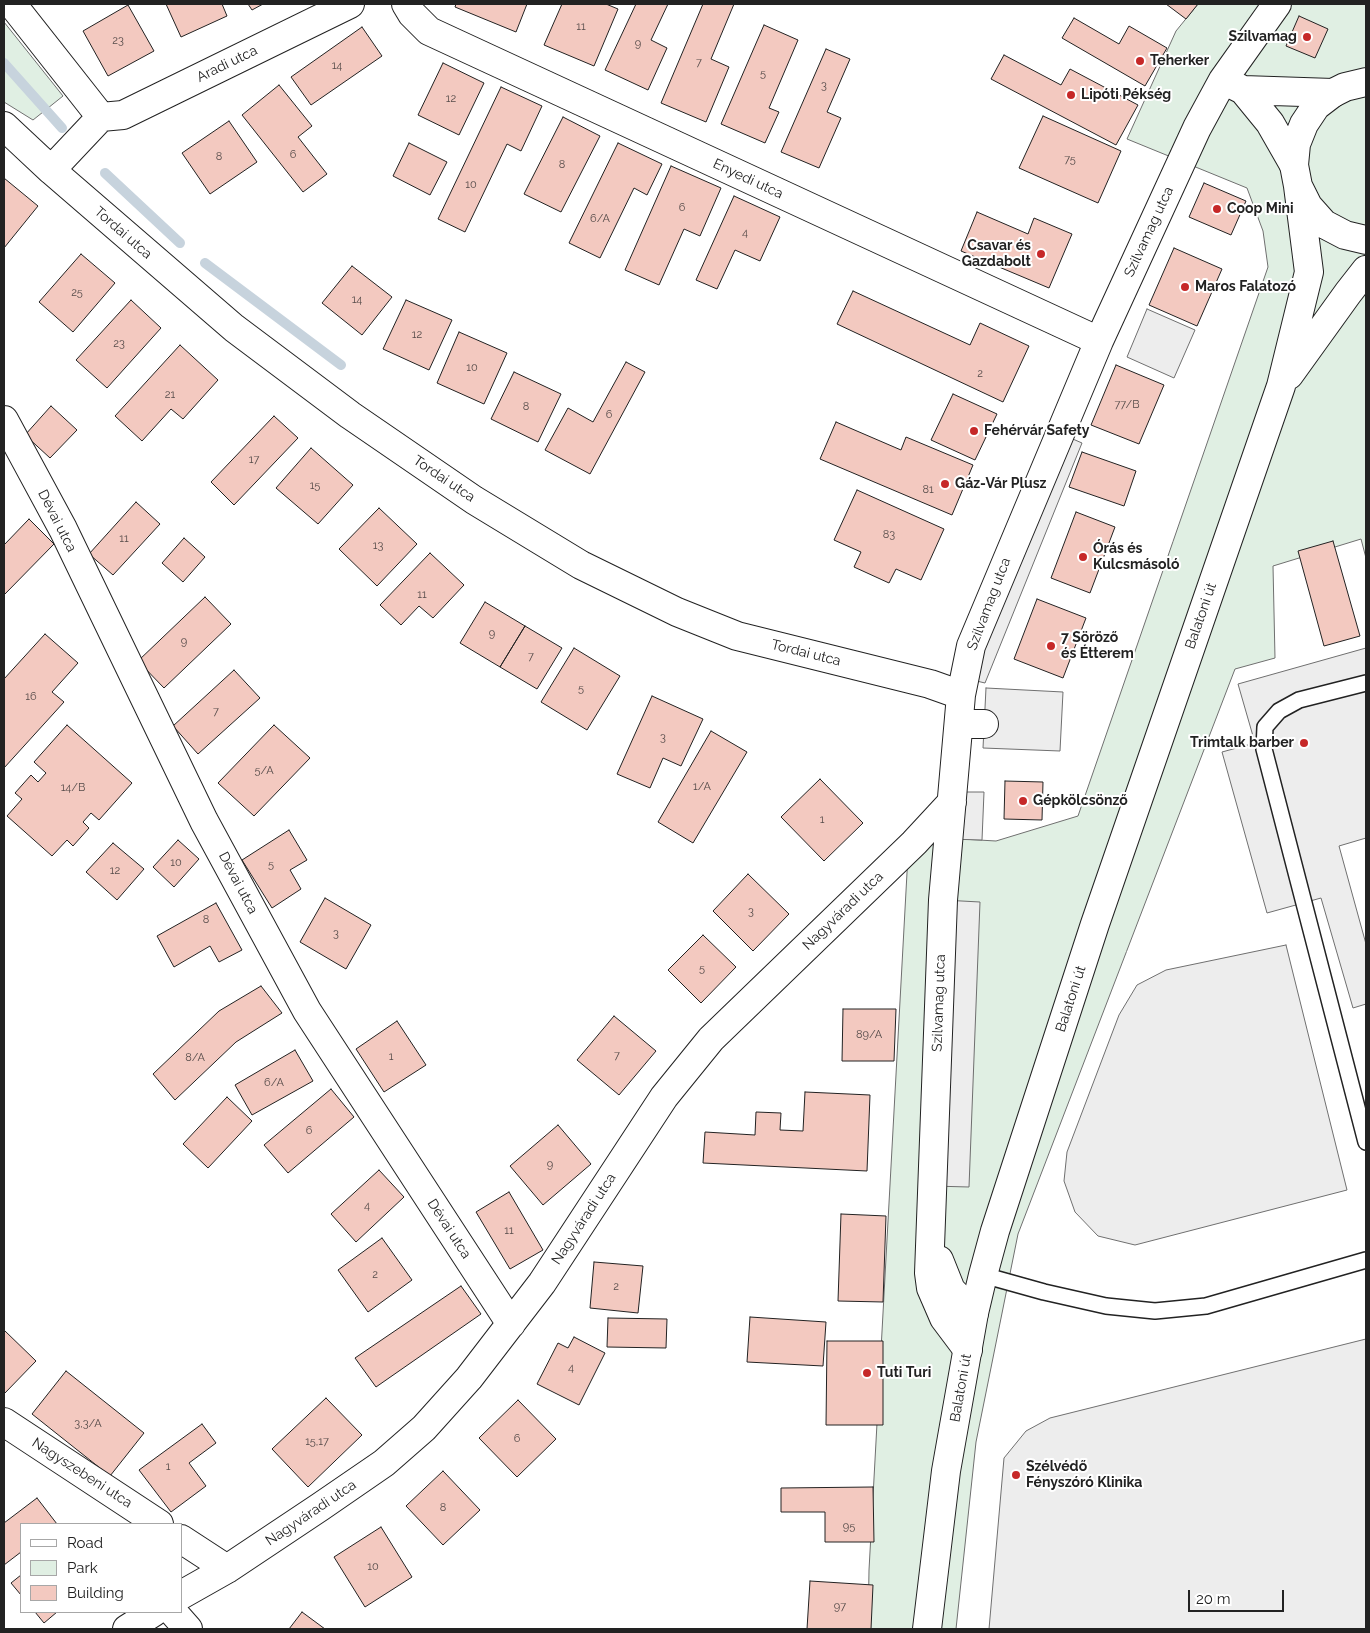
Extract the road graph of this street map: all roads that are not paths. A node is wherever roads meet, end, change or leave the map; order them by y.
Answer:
1 (12, 4) edge
2 (350, 4) edge
3 (406, 4) edge
4 (1277, 4) edge
5 (1366, 60) edge
6 (1234, 85) junction
7 (1348, 87) edge
8 (101, 117) junction
9 (4, 126) edge
10 (51, 170) junction
11 (1296, 175) junction
12 (1366, 240) edge
13 (1366, 270) edge
14 (1099, 341) junction
15 (1281, 386) junction
16 (4, 420) edge
17 (1366, 683) edge
18 (961, 695) junction
19 (952, 802) junction
20 (1366, 1142) edge
21 (931, 1232) junction
22 (1366, 1260) edge
23 (983, 1275) junction
24 (974, 1313) junction
25 (511, 1324) junction
26 (968, 1350) junction
27 (4, 1422) edge
28 (157, 1523) edge
29 (182, 1540) edge
30 (227, 1569) junction
31 (182, 1594) edge
32 (152, 1613) edge
33 (174, 1613) edge
34 (128, 1629) edge
35 (188, 1629) edge
36 (927, 1629) edge

1 - 8 street
2 - 8 street, Aradi utca
3 - 14 street, Enyedi utca
4 - 6 street, Szilvamag utca
5 - 7 street
6 - 7 street
6 - 11 street
6 - 14 street, Szilvamag utca
7 - 11 street
8 - 10 street
9 - 10 street, Tordai utca
10 - 18 street, Tordai utca
11 - 12 street
11 - 15 street, Balatoni út
13 - 15 street, Balatoni út
14 - 18 street, Szilvamag utca
15 - 23 street, Balatoni út
16 - 25 street, Dévai utca
17 - 20 lane
18 - 19 street, Szilvamag utca
19 - 21 street, Szilvamag utca
19 - 25 street, Nagyváradi utca
21 - 24 street, Szilvamag utca
21 - 26 street, Szilvamag utca
22 - 23 lane
23 - 24 street, Balatoni út
24 - 26 street, Balatoni út
25 - 30 street, Nagyváradi utca
26 - 36 street, Balatoni út
27 - 28 street, Nagyszebeni utca
29 - 30 street
30 - 31 street, Nagyváradi utca
32 - 34 street
33 - 35 street

